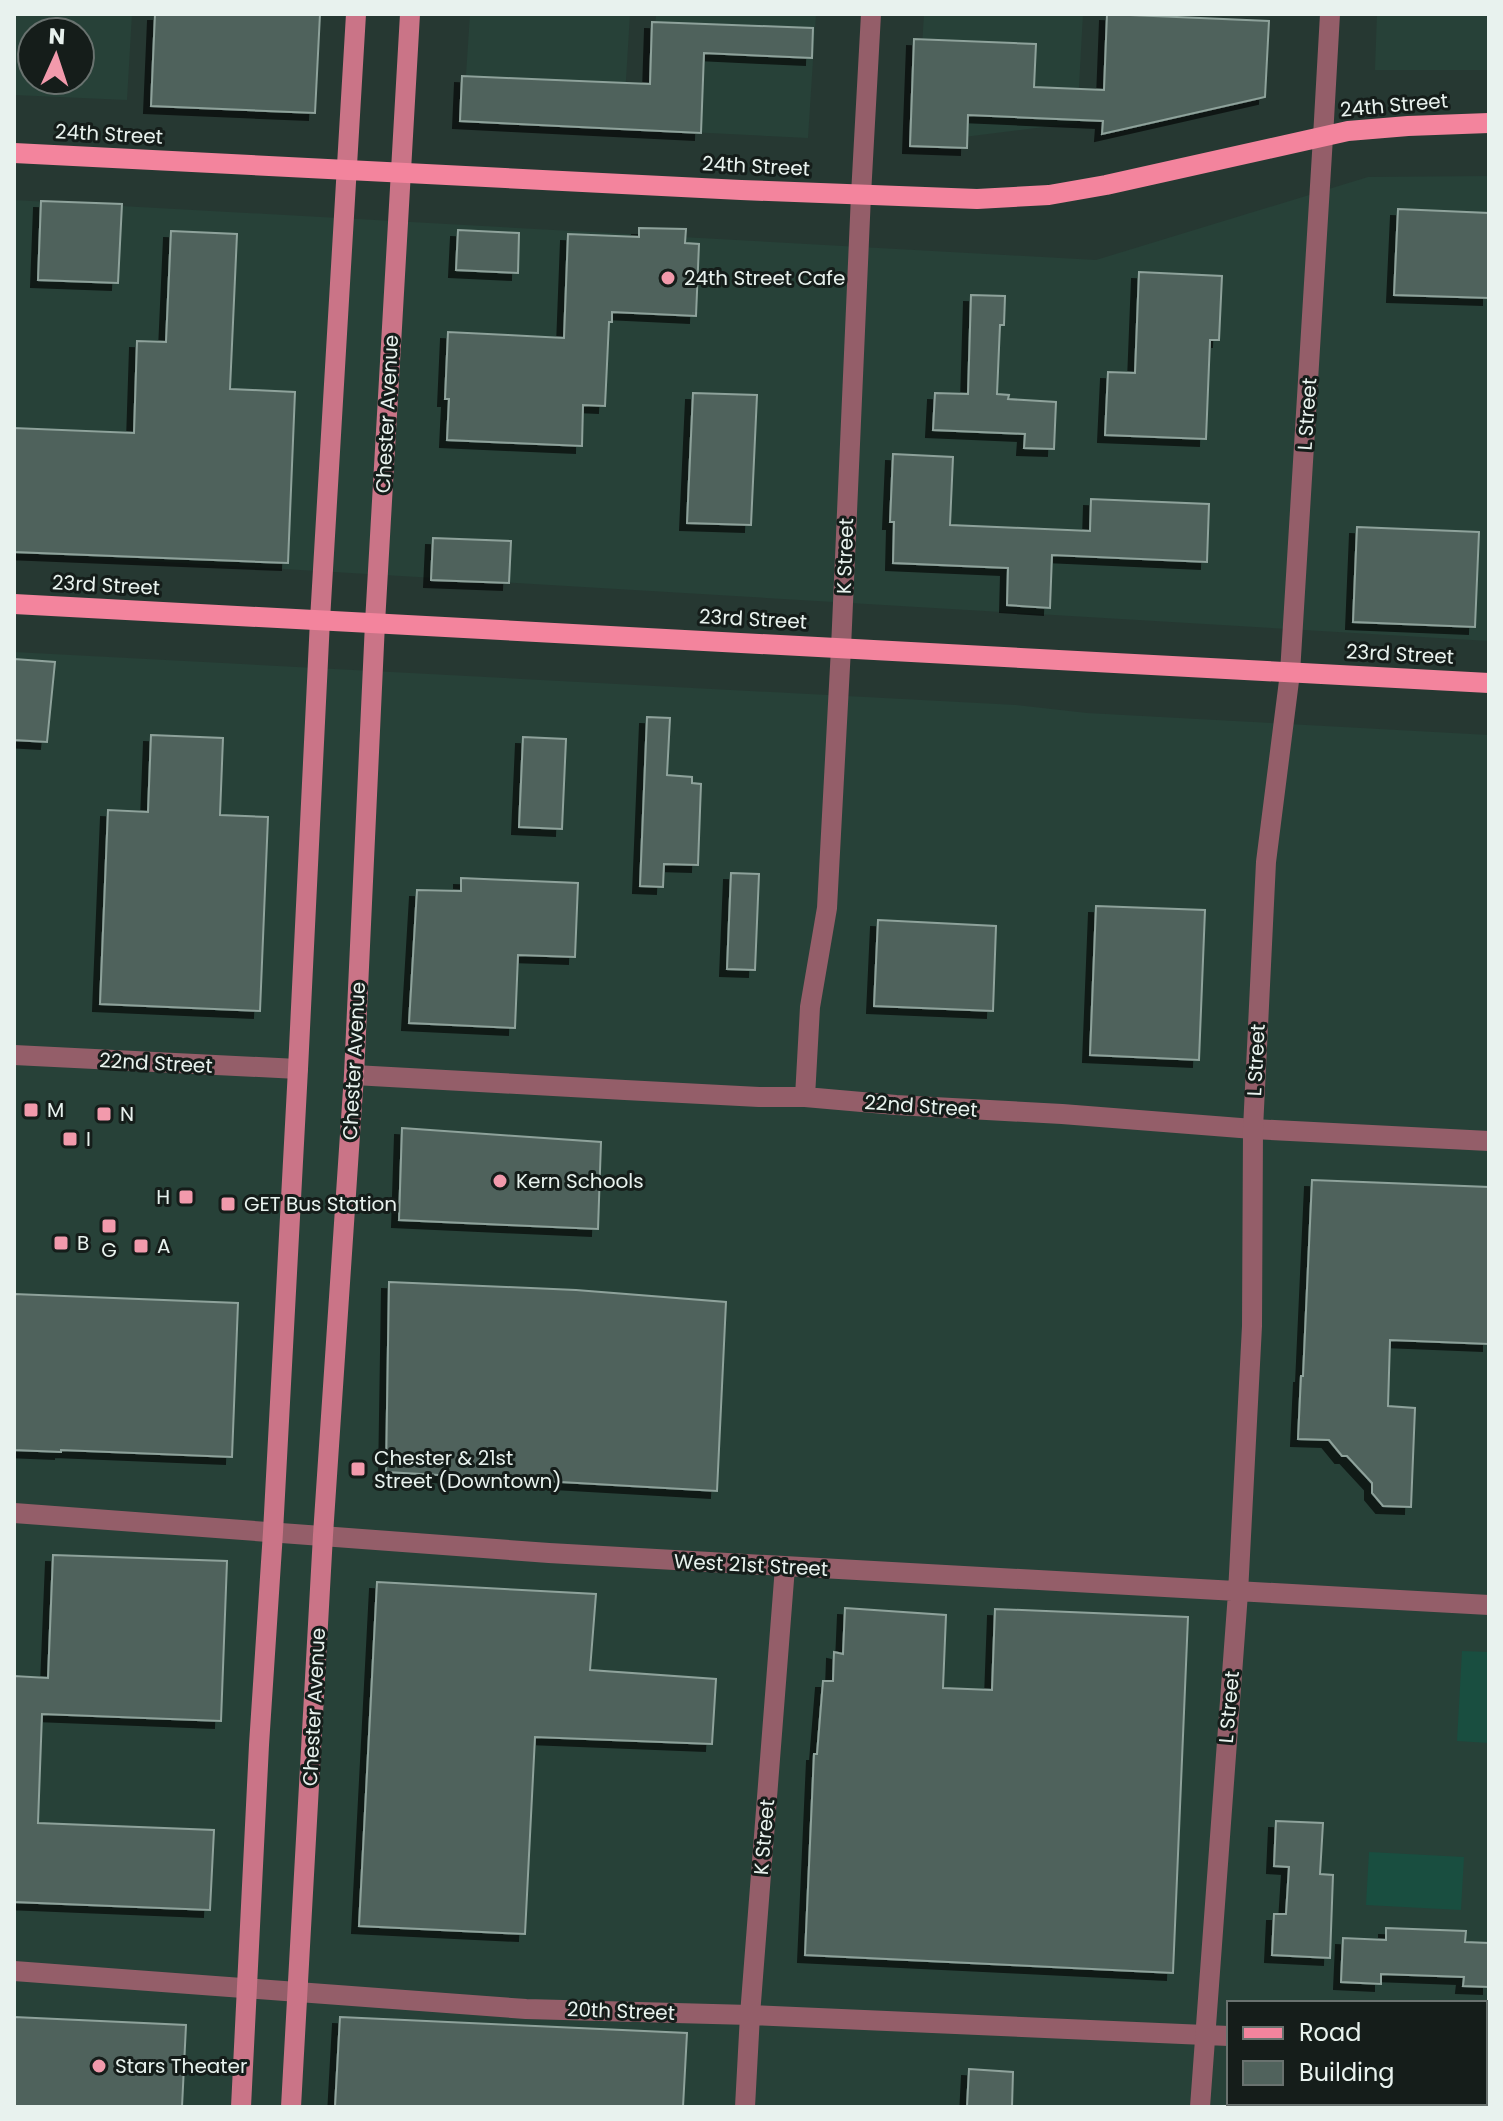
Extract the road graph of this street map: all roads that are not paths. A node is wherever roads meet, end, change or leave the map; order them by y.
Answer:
1 (356, 14) edge
2 (410, 14) edge
3 (871, 14) edge
4 (1330, 14) edge
5 (1489, 123) edge
6 (1323, 137) junction
7 (14, 153) edge
8 (346, 170) junction
9 (401, 172) junction
10 (861, 195) junction
11 (14, 604) edge
12 (320, 620) junction
13 (375, 623) junction
14 (841, 648) junction
15 (1290, 673) junction
16 (1489, 683) edge
17 (14, 1055) edge
18 (298, 1069) junction
19 (354, 1075) junction
20 (805, 1097) junction
21 (1253, 1129) junction
22 (1489, 1141) edge
23 (14, 1513) edge
24 (273, 1532) junction
25 (323, 1535) junction
26 (785, 1567) junction
27 (1238, 1593) junction
28 (1489, 1605) edge
29 (14, 1971) edge
30 (247, 1988) junction
31 (298, 1992) junction
32 (750, 2015) junction
33 (1205, 2035) junction
34 (1227, 2036) edge
35 (241, 2107) edge
36 (291, 2107) edge
37 (745, 2107) edge
38 (1200, 2107) edge

1 - 8 main road
2 - 9 main road, Chester Avenue
3 - 10 street, K Street
4 - 6 street, L Street
5 - 6 main road, 24th Street
6 - 10 main road, 24th Street
6 - 15 street, L Street
7 - 8 main road, 24th Street
8 - 9 main road, 24th Street
8 - 12 main road
9 - 10 main road, 24th Street
9 - 13 main road, Chester Avenue
10 - 14 street, K Street
11 - 12 main road, 23rd Street
12 - 13 main road, 23rd Street
12 - 18 main road
13 - 14 main road, 23rd Street
13 - 19 main road, Chester Avenue
14 - 15 main road, 23rd Street
14 - 20 street, K Street
15 - 16 main road, 23rd Street
15 - 21 street, L Street
17 - 18 street, 22nd Street
18 - 24 main road
19 - 20 street, 22nd Street
19 - 25 main road, Chester Avenue
20 - 21 street, 22nd Street
21 - 22 street, 22nd Street
21 - 27 street, L Street
23 - 24 street, West 21st Street
24 - 25 street, West 21st Street
24 - 30 main road
25 - 26 street, West 21st Street
25 - 31 main road, Chester Avenue
26 - 27 street, West 21st Street
26 - 32 street, K Street
27 - 28 street, West 21st Street
27 - 33 street, L Street
29 - 30 street, 20th Street
30 - 31 street, 20th Street
30 - 35 main road
31 - 32 street, 20th Street
31 - 36 main road, Chester Avenue
32 - 33 street, 20th Street
32 - 37 street, K Street
33 - 34 street, 20th Street
33 - 38 street, L Street

